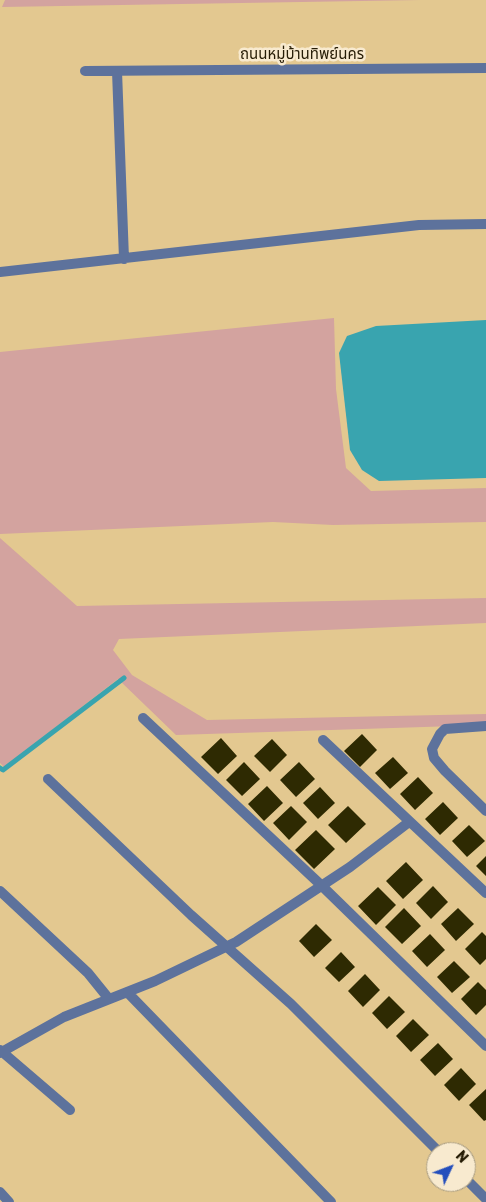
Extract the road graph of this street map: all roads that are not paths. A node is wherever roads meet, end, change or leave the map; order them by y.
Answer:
1 (486, 68) edge
2 (85, 71) dead end
3 (117, 71) junction
4 (486, 224) edge
5 (124, 259) junction
6 (0, 272) edge
7 (143, 718) dead end
8 (486, 726) edge
9 (323, 740) dead end
10 (48, 779) dead end
11 (486, 811) edge
12 (409, 822) junction
13 (322, 886) junction
14 (0, 891) edge
15 (486, 893) edge
16 (228, 946) junction
17 (127, 992) junction
18 (109, 999) junction
19 (486, 1046) edge
20 (1, 1052) edge
21 (70, 1110) dead end
22 (429, 1142) edge
23 (476, 1189) edge
24 (0, 1192) edge
25 (486, 1199) edge
26 (9, 1202) edge
27 (331, 1202) edge

1 - 3 street, ถนนหมู่บ้านทิพย์นคร
2 - 3 street, ถนนหมู่บ้านทิพย์นคร
3 - 5 street
4 - 5 street
5 - 6 street
7 - 13 street
8 - 11 street
9 - 12 street
10 - 16 street
12 - 13 street
12 - 15 street
13 - 16 street
13 - 19 street
14 - 18 street
16 - 17 street
16 - 22 street
17 - 18 street
17 - 27 street
18 - 20 street
20 - 21 street
23 - 25 street
24 - 26 street

